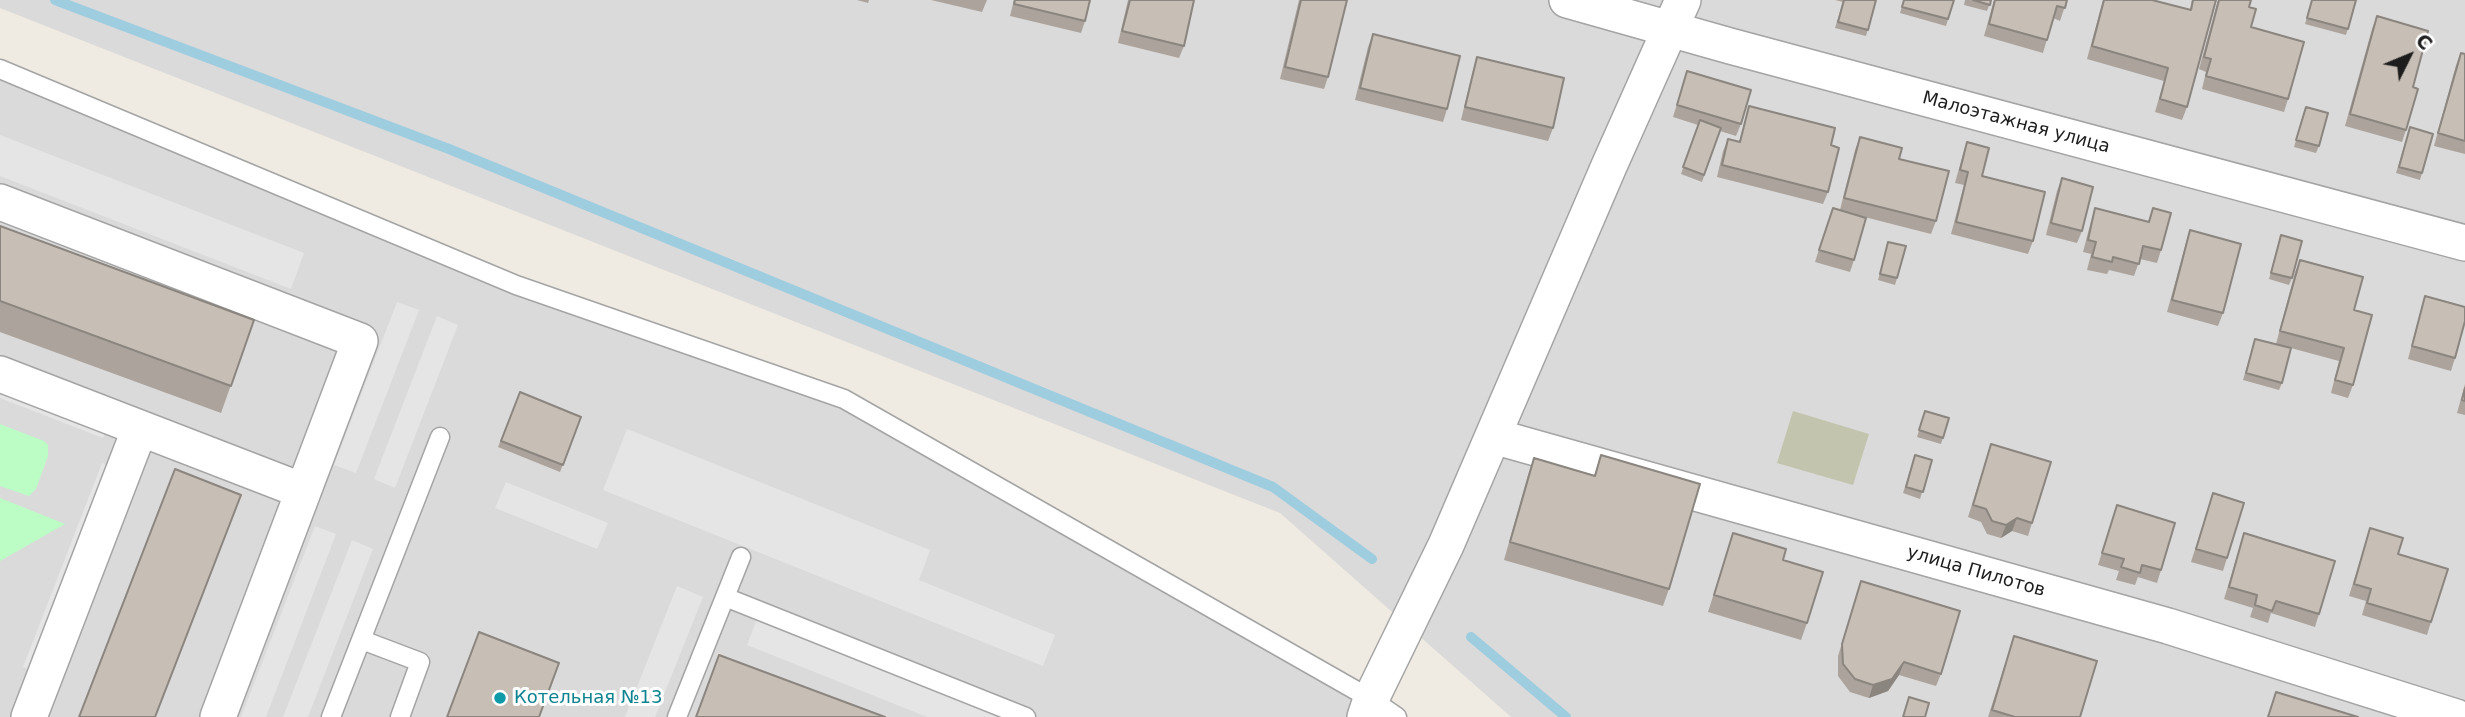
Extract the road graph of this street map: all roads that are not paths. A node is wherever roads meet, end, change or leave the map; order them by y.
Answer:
1 (1567, 0) edge
2 (1677, 15) edge
3 (0, 69) edge
4 (0, 202) edge
5 (2465, 243) edge
6 (0, 374) edge
7 (140, 428) junction
8 (1493, 436) junction
9 (440, 437) dead end
10 (303, 491) junction
11 (741, 557) dead end
12 (725, 597) junction
13 (362, 640) junction
14 (1378, 711) edge
15 (29, 717) edge
16 (218, 717) edge
17 (331, 717) edge
18 (400, 717) edge
19 (677, 717) edge
20 (1026, 717) edge
21 (2456, 717) edge

1 - 2 street, Малоэтажная улица
2 - 5 street, Малоэтажная улица
2 - 8 street
3 - 14 lane
4 - 10 street
6 - 7 street
7 - 10 street
7 - 15 street
8 - 14 street
8 - 21 street, улица Пилотов
9 - 13 lane
10 - 16 street
11 - 12 lane
12 - 19 lane
12 - 20 lane
13 - 17 lane
13 - 18 lane

